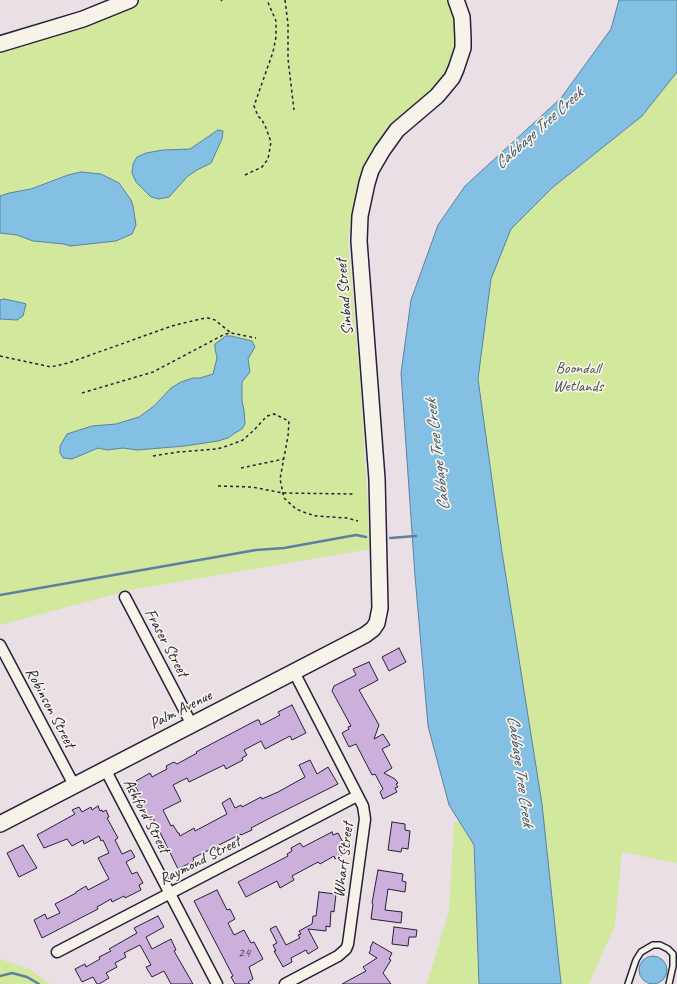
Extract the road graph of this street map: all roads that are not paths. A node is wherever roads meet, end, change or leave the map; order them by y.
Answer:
1 (130, 0) edge
2 (456, 0) edge
3 (0, 44) edge
4 (125, 597) dead end
5 (376, 626) joint
6 (0, 645) edge
7 (294, 672) junction
8 (192, 725) junction
9 (105, 769) junction
10 (74, 785) junction
11 (357, 796) junction
12 (0, 824) edge
13 (170, 894) junction
14 (56, 952) dead end
15 (217, 984) edge
16 (285, 984) edge
17 (628, 984) edge
18 (669, 984) edge

1 - 3 street
2 - 5 street, Sinbad Street
4 - 8 street, Fraser Street
5 - 7 street, Palm Avenue
6 - 10 street, Robinson Street
7 - 8 street, Palm Avenue
7 - 11 street, Wharf Street
8 - 9 street, Palm Avenue
9 - 10 street, Palm Avenue
9 - 13 street, Ashford Street
10 - 12 street, Palm Avenue
11 - 13 street, Raymond Street
11 - 16 street, Wharf Street
13 - 14 street, Raymond Street
13 - 15 street, Ashford Street
17 - 18 lane

